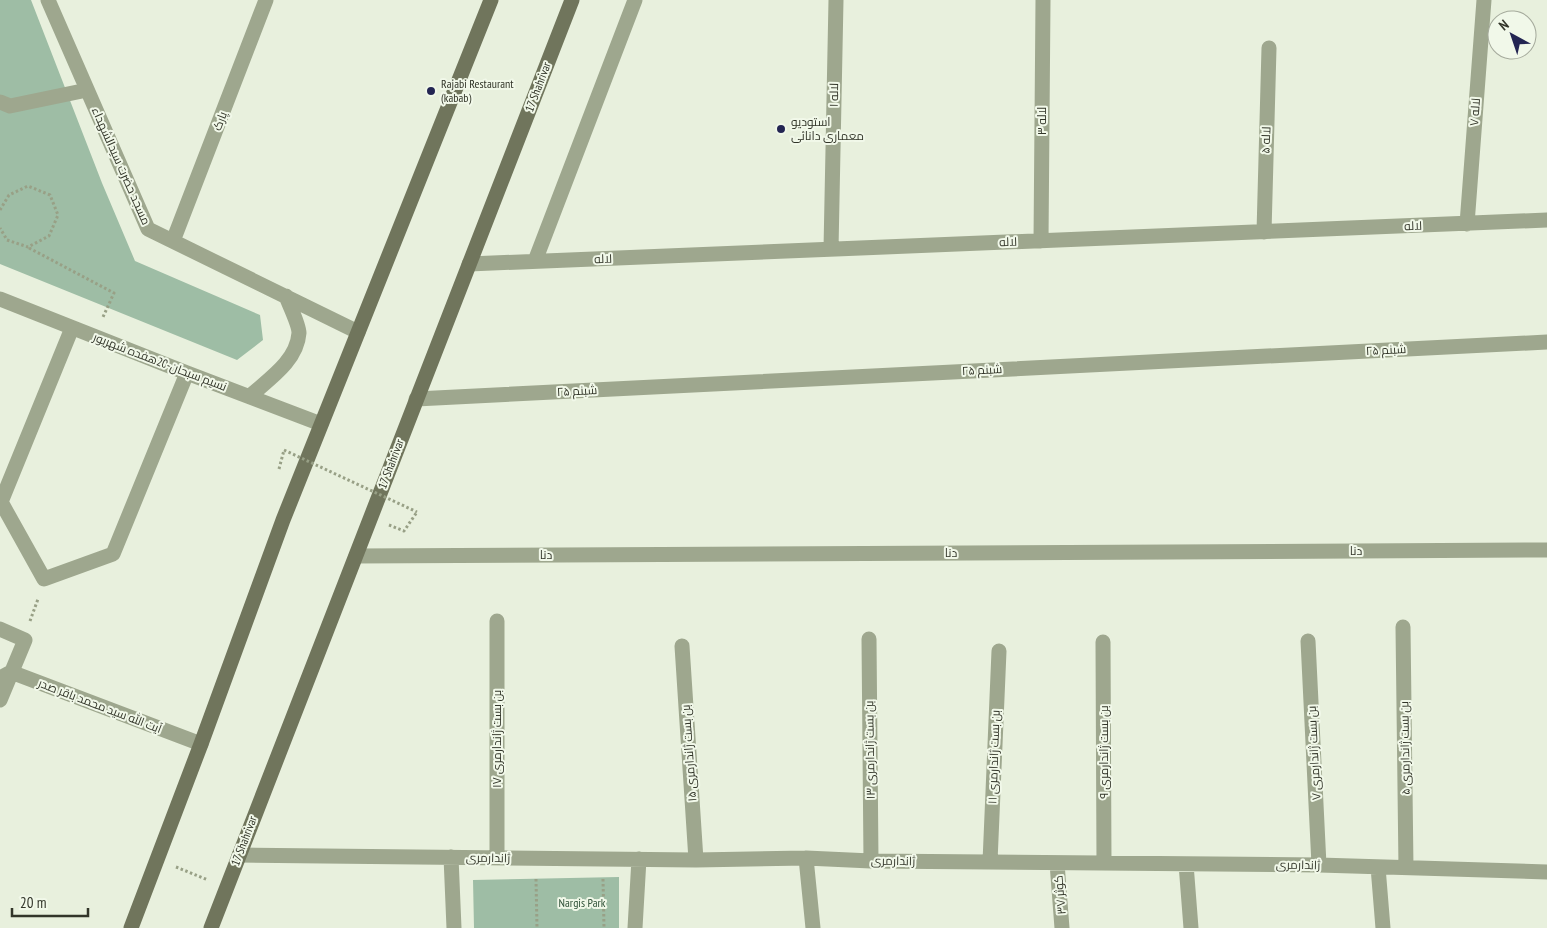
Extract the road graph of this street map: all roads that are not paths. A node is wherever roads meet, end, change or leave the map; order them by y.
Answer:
1 (48, 0) edge
2 (266, 0) edge
3 (491, 0) edge
4 (572, 0) edge
5 (635, 0) edge
6 (836, 0) edge
7 (1043, 0) edge
8 (1484, 0) edge
9 (1269, 48) dead end
10 (87, 90) junction
11 (0, 102) edge
12 (1547, 220) edge
13 (1467, 224) junction
14 (1264, 232) junction
15 (173, 241) junction
16 (1041, 241) junction
17 (831, 249) junction
18 (535, 261) junction
19 (469, 264) junction
20 (286, 296) junction
21 (0, 299) edge
22 (72, 328) junction
23 (358, 332) junction
24 (1547, 342) edge
25 (187, 373) junction
26 (250, 396) junction
27 (416, 399) junction
28 (321, 424) junction
29 (1547, 550) edge
30 (356, 556) junction
31 (497, 621) dead end
32 (1404, 627) dead end
33 (0, 629) edge
34 (869, 638) dead end
35 (1103, 642) dead end
36 (1308, 642) dead end
37 (682, 646) dead end
38 (999, 651) dead end
39 (6, 675) edge
40 (0, 700) edge
41 (201, 744) junction
42 (239, 855) junction
43 (450, 857) junction
44 (497, 858) junction
45 (806, 858) junction
46 (639, 859) junction
47 (696, 860) junction
48 (871, 861) junction
49 (990, 862) junction
50 (1057, 863) junction
51 (1104, 863) junction
52 (1186, 864) junction
53 (1319, 865) junction
54 (1378, 867) junction
55 (1406, 868) junction
56 (1547, 872) edge
57 (131, 928) edge
58 (211, 928) edge
59 (454, 928) edge
60 (635, 928) edge
61 (813, 928) edge
62 (1062, 928) edge
63 (1191, 928) edge
64 (1383, 928) edge

1 - 10 street, مسجد حضرت سیدالشهداء
2 - 15 street, پارک
3 - 23 main road
4 - 19 main road, 17 Shahrivar
5 - 18 street
6 - 17 street, لاله ۱
7 - 16 street, لاله ۳
8 - 13 street, لاله ۷
9 - 14 street, لاله ۵
10 - 11 street
10 - 15 street, مسجد حضرت سیدالشهداء
12 - 13 street, لاله
13 - 14 street, لاله
14 - 16 street, لاله
15 - 20 street, مسجد حضرت سیدالشهداء
16 - 17 street, لاله
17 - 18 street, لاله
18 - 19 street, لاله
19 - 27 main road, 17 Shahrivar
20 - 23 street, مسجد حضرت سیدالشهداء
20 - 26 street
21 - 22 street, نسیم سبحان-20هفده شهریور
22 - 25 street, نسیم سبحان-20هفده شهریور
22 - 25 street
23 - 28 main road
24 - 27 street, شبنم ۲۵
25 - 26 street, نسیم سبحان-20هفده شهریور
26 - 28 street, نسیم سبحان-20هفده شهریور
27 - 30 main road, 17 Shahrivar
28 - 41 main road
29 - 30 street, دنا
30 - 42 main road, 17 Shahrivar
31 - 44 street, بن بست ژاندارمری ۱۷
32 - 55 street, بن بست ژاندارمری ۵
33 - 39 street
34 - 48 street, بن بست ژاندارمری ۱۳
35 - 51 street, بن بست ژاندارمری ۹
36 - 53 street, بن بست ژاندارمری ۷
37 - 47 street, بن بست ژاندارمری ۱۵
38 - 49 street, بن بست ژاندارمری ۱۱
39 - 40 street
39 - 41 street, آیت الله سید محمد باقر صدر
41 - 57 main road
42 - 43 street, ژاندارمری
42 - 58 main road, 17 Shahrivar
43 - 44 street, ژاندارمری
43 - 59 street
44 - 46 street, ژاندارمری
45 - 47 street, ژاندارمری
45 - 48 street, ژاندارمری
45 - 61 street
46 - 47 street, ژاندارمری
46 - 60 street
48 - 49 street, ژاندارمری
49 - 50 street, ژاندارمری
50 - 51 street, ژاندارمری
50 - 62 street, کوثر ۳۷
51 - 52 street, ژاندارمری
52 - 53 street, ژاندارمری
52 - 63 street
53 - 54 street, ژاندارمری
54 - 55 street, ژاندارمری
54 - 64 street
55 - 56 street, ژاندارمری

